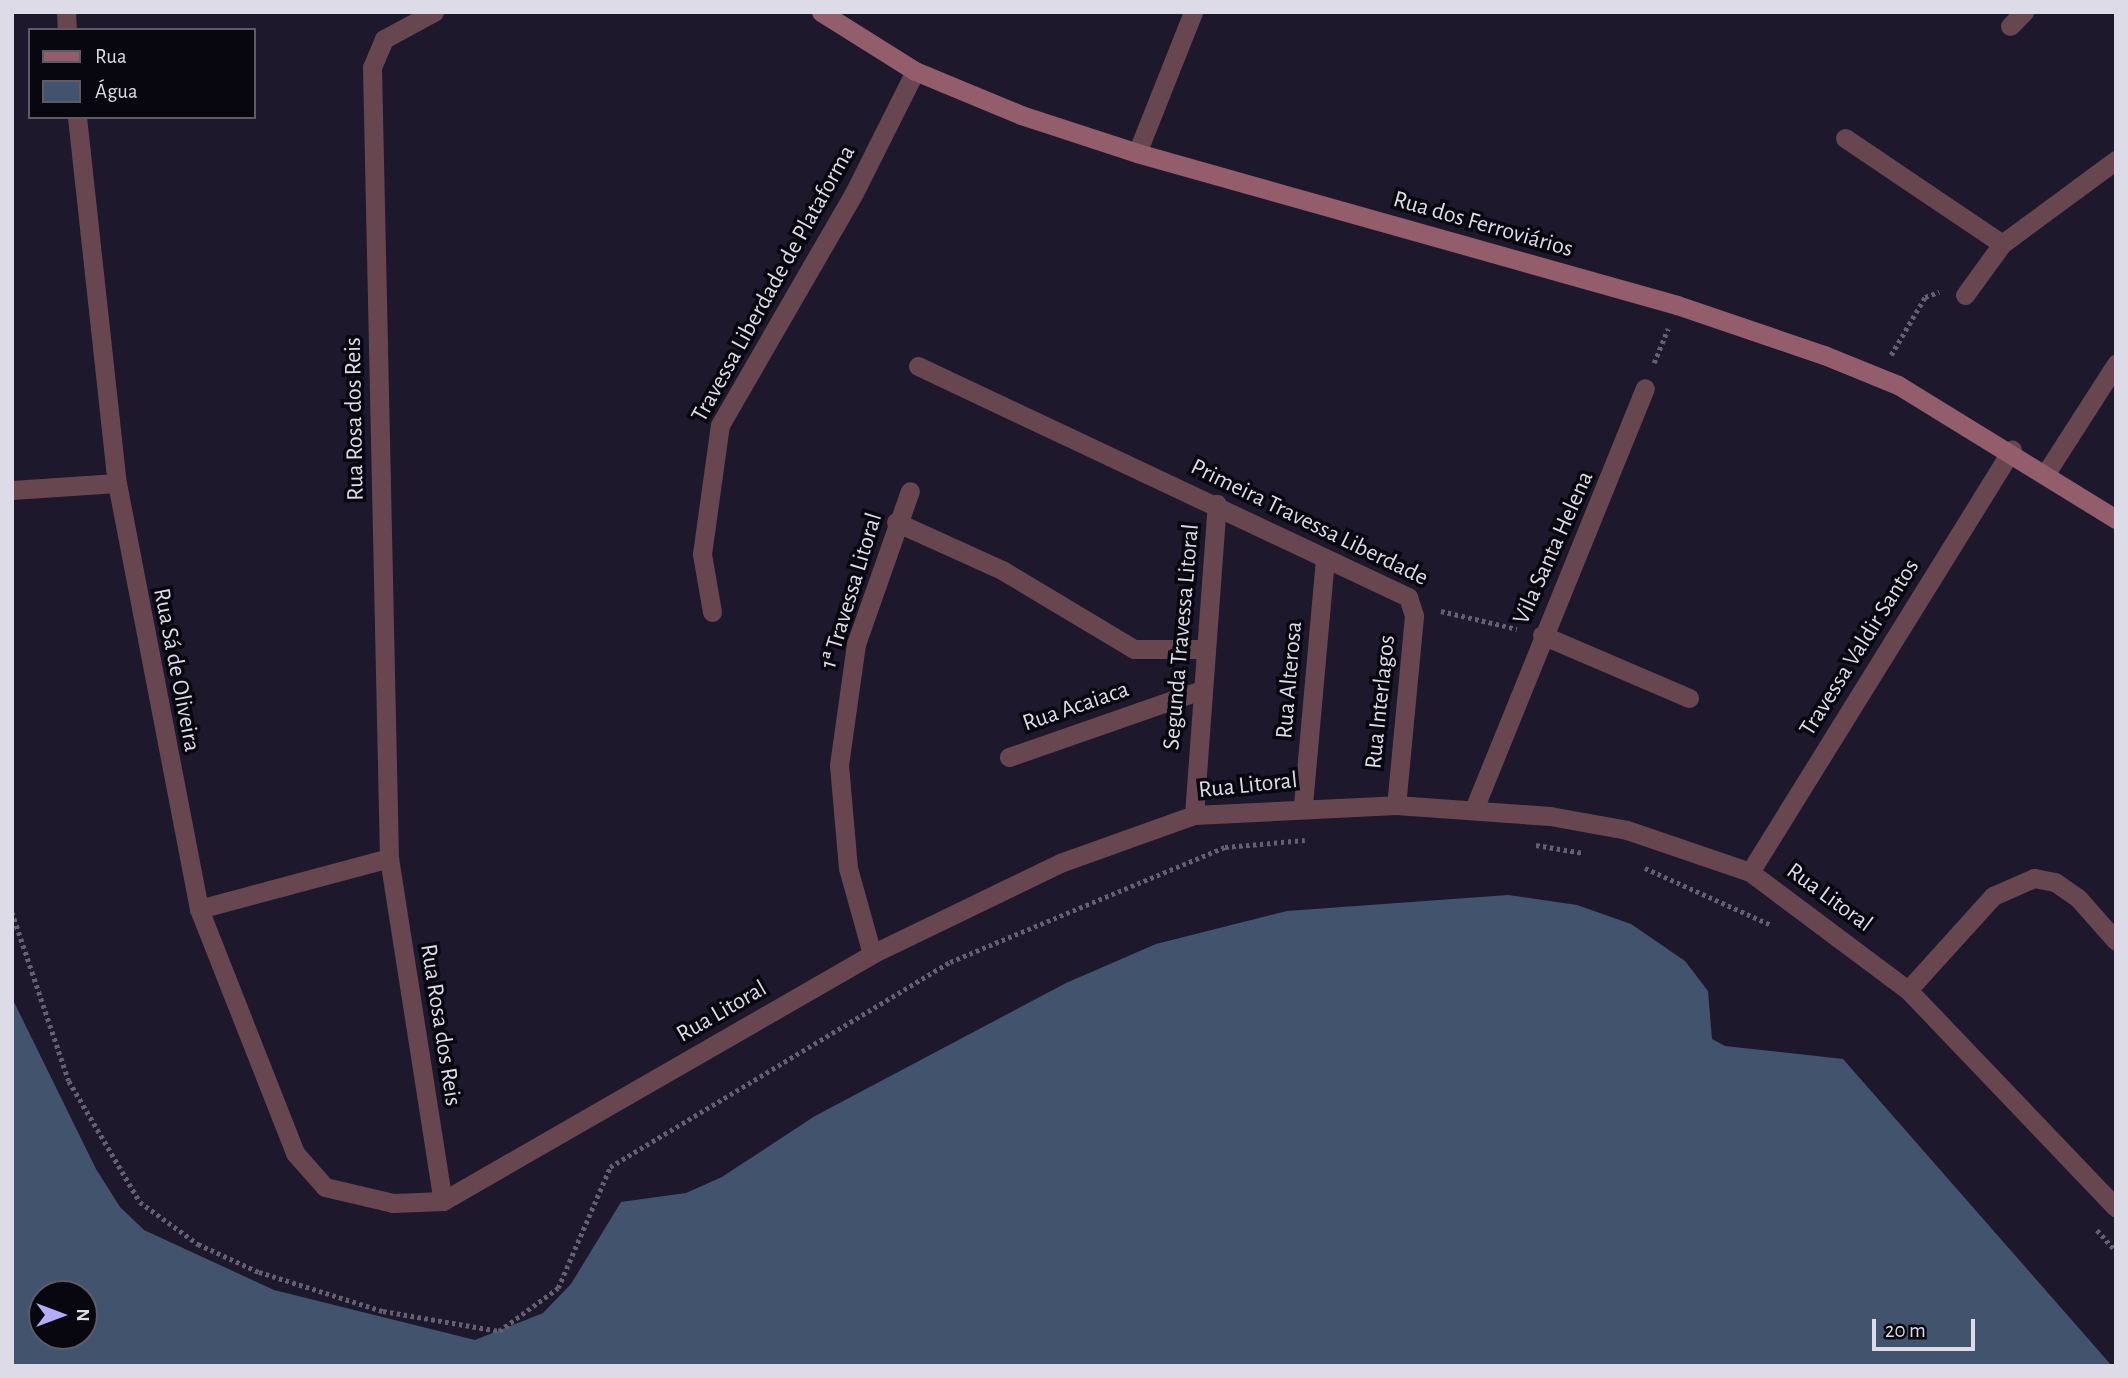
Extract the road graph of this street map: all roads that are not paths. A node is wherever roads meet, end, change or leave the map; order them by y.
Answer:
1 (434, 12) edge
2 (821, 12) edge
3 (1193, 12) edge
4 (915, 71) junction
5 (77, 119) edge
6 (1845, 138) dead end
7 (1137, 153) junction
8 (2116, 160) edge
9 (2002, 244) junction
10 (1965, 295) road end
11 (2116, 364) edge
12 (918, 366) dead end
13 (1644, 387) road end
14 (2012, 450) junction
15 (2046, 473) junction
16 (117, 483) junction
17 (12, 490) edge
18 (910, 491) dead end
19 (1217, 504) junction
20 (2116, 519) edge
21 (896, 522) junction
22 (1325, 559) junction
23 (1413, 604) joint
24 (712, 612) dead end
25 (1542, 635) junction
26 (1202, 649) junction
27 (1199, 691) junction
28 (1689, 698) dead end
29 (1009, 757) dead end
30 (1303, 805) junction
31 (1396, 805) junction
32 (1474, 809) junction
33 (1194, 815) junction
34 (389, 858) junction
35 (1750, 872) junction
36 (199, 909) junction
37 (2116, 941) edge
38 (872, 954) junction
39 (1908, 990) junction
40 (340, 1193) joint
41 (443, 1200) junction
42 (2116, 1208) edge

1 - 34 street, Rua Rosa dos Reis
2 - 4 main road, Rua dos Ferroviários
3 - 7 street
4 - 7 main road, Rua dos Ferroviários
4 - 24 street, Travessa Liberdade de Plataforma
5 - 16 street, Rua Sá de Oliveira
6 - 9 street
7 - 14 main road, Rua dos Ferroviários
8 - 9 street
9 - 10 street
11 - 15 street
12 - 19 street, Primeira Travessa Liberdade
13 - 25 street, Vila Santa Helena
14 - 15 main road, Rua dos Ferroviários
14 - 35 street, Travessa Valdir Santos
15 - 20 main road, Rua dos Ferroviários
16 - 17 street
16 - 36 street, Rua Sá de Oliveira
18 - 21 street, 1ª Travessa Litoral
19 - 22 street, Primeira Travessa Liberdade
19 - 26 street, Segunda Travessa Litoral
21 - 26 street
21 - 38 street, 1ª Travessa Litoral
22 - 23 street, Primeira Travessa Liberdade
22 - 30 street, Rua Alterosa
23 - 31 street, Rua Interlagos
25 - 28 street
25 - 32 street, Vila Santa Helena
26 - 27 street, Segunda Travessa Litoral
27 - 29 street, Rua Acaiaca
27 - 33 street, Segunda Travessa Litoral
30 - 31 street, Rua Litoral
30 - 33 street, Rua Litoral
31 - 32 street, Rua Litoral
32 - 35 street, Rua Litoral
33 - 38 street, Rua Litoral
34 - 36 street
34 - 41 street, Rua Rosa dos Reis
35 - 39 street, Rua Litoral
36 - 40 street, Rua Sá de Oliveira
37 - 39 street
38 - 41 street, Rua Litoral
39 - 42 street, Rua Litoral
40 - 41 street, Rua Litoral

